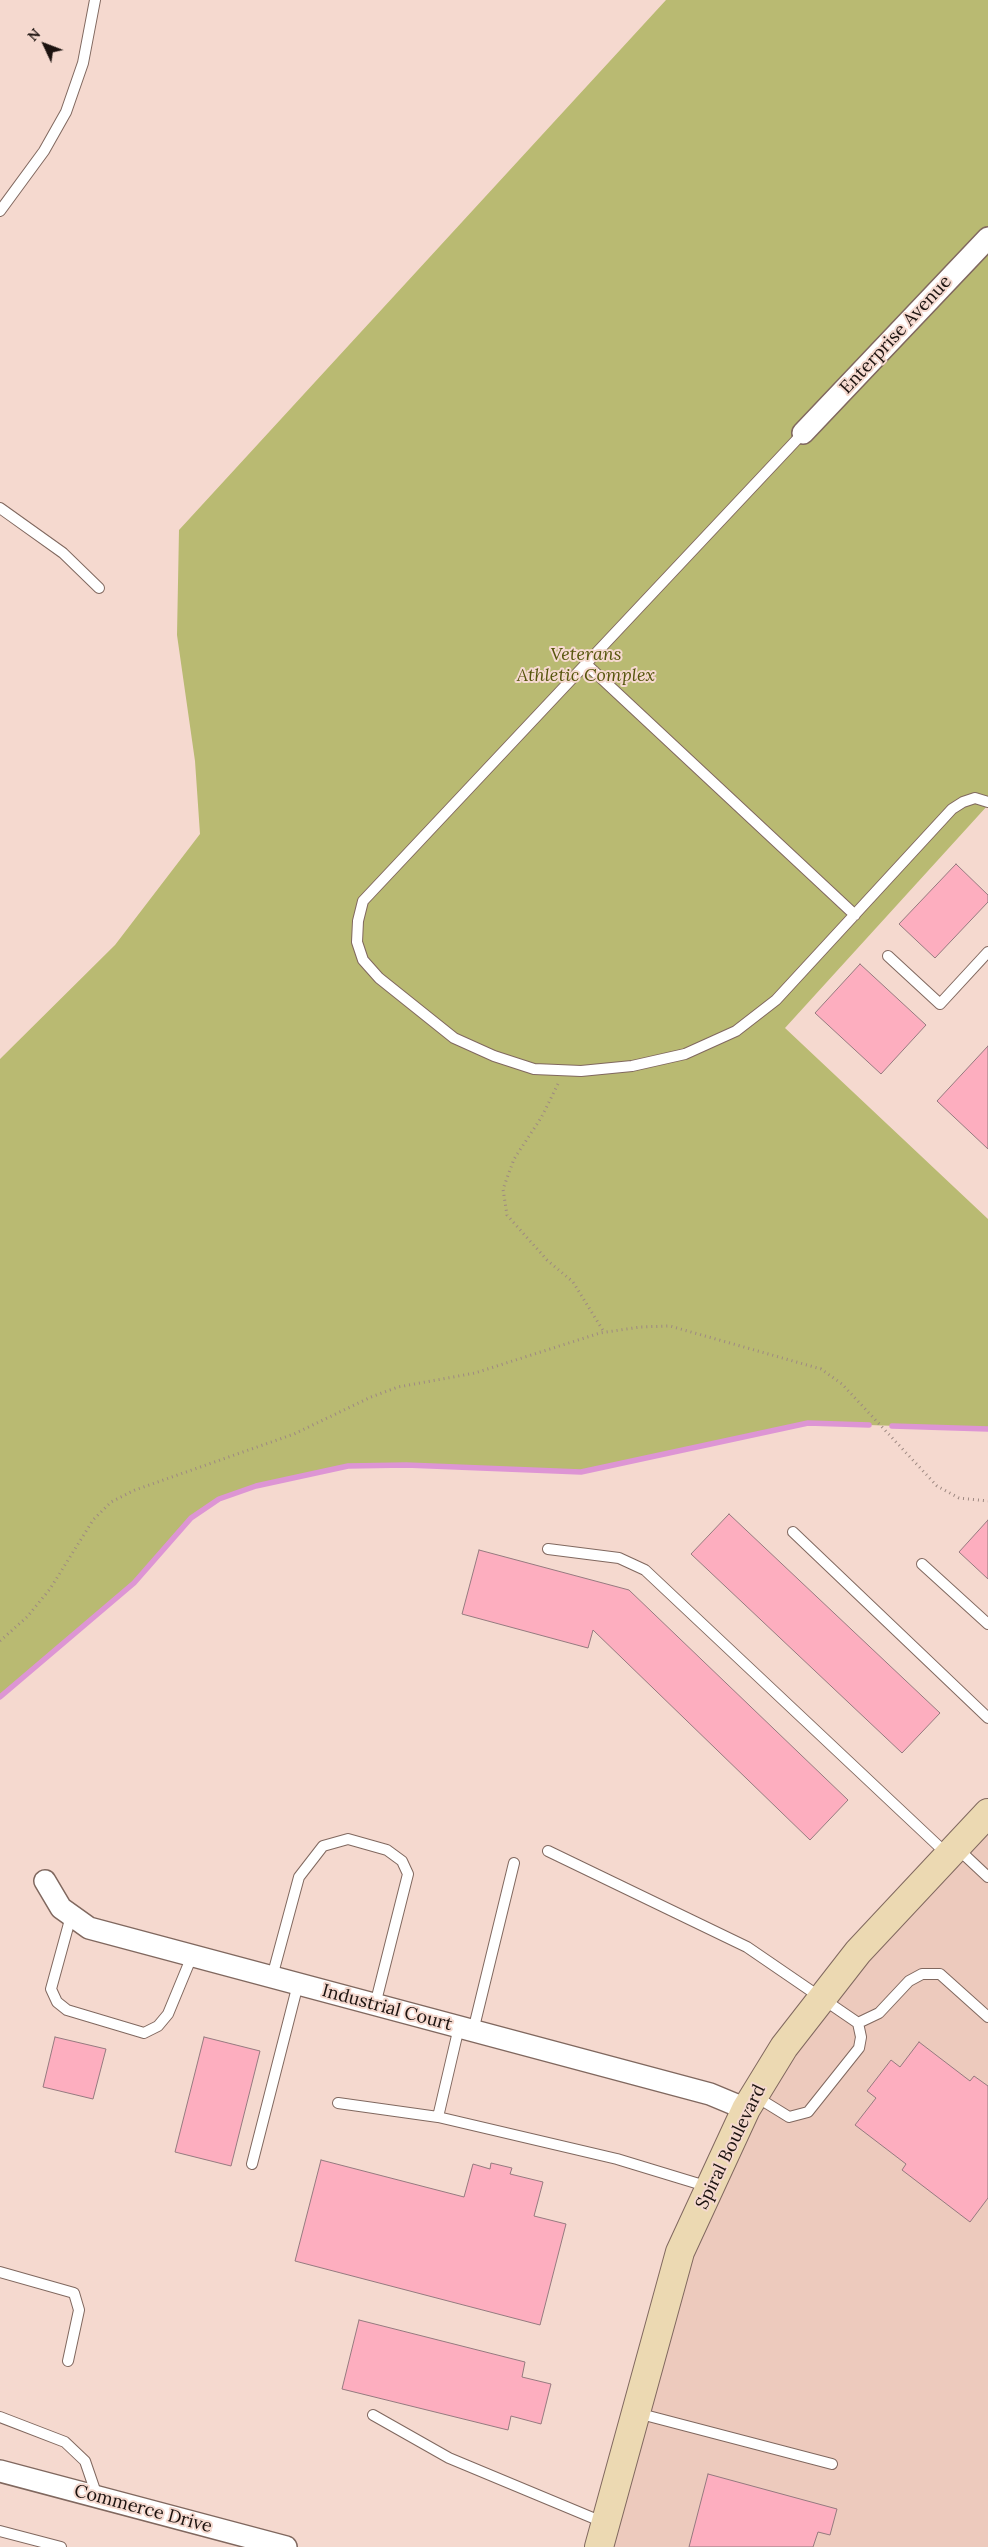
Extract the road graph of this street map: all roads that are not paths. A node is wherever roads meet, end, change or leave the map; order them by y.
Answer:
1 (95, 0) edge
2 (0, 211) edge
3 (988, 238) edge
4 (803, 432) joint
5 (0, 508) edge
6 (99, 588) dead end
7 (586, 664) junction
8 (988, 802) edge
9 (855, 915) junction
10 (988, 952) edge
11 (888, 956) dead end
12 (793, 1532) dead end
13 (548, 1549) dead end
14 (922, 1564) dead end
15 (988, 1624) edge
16 (988, 1718) edge
17 (988, 1813) edge
18 (548, 1851) dead end
19 (952, 1851) junction
20 (514, 1862) dead end
21 (988, 1877) edge
22 (44, 1881) dead end
23 (72, 1916) junction
24 (192, 1956) junction
25 (272, 1977) junction
26 (298, 1984) junction
27 (822, 1999) junction
28 (375, 2005) junction
29 (988, 2017) edge
30 (858, 2024) junction
31 (466, 2029) junction
32 (750, 2102) junction
33 (338, 2103) dead end
34 (438, 2117) junction
35 (252, 2164) dead end
36 (710, 2187) junction
37 (0, 2272) edge
38 (68, 2361) dead end
39 (636, 2413) junction
40 (373, 2415) dead end
41 (0, 2417) edge
42 (832, 2464) dead end
43 (0, 2471) edge
44 (96, 2496) junction
45 (0, 2532) edge
46 (602, 2535) edge
47 (61, 2547) edge
48 (286, 2547) edge

1 - 2 lane
3 - 4 street, Enterprise Avenue
4 - 7 lane
5 - 6 lane
7 - 9 lane
7 - 9 lane
8 - 9 lane
10 - 11 lane
12 - 16 lane
13 - 19 lane
14 - 15 lane
17 - 19 street, Spiral Boulevard
18 - 27 lane
19 - 21 lane
19 - 27 street, Spiral Boulevard
20 - 31 lane
22 - 23 street, Industrial Court
23 - 24 street, Industrial Court
23 - 24 lane
24 - 25 street, Industrial Court
25 - 26 street, Industrial Court
25 - 28 lane
26 - 28 street, Industrial Court
26 - 35 lane
27 - 30 lane
27 - 32 street, Spiral Boulevard
28 - 31 street, Industrial Court
29 - 30 lane
30 - 32 lane
31 - 32 street, Industrial Court
31 - 34 lane
32 - 36 street, Spiral Boulevard
33 - 34 lane
34 - 36 lane
36 - 39 street, Spiral Boulevard
37 - 38 lane
39 - 42 lane
39 - 46 street, Spiral Boulevard
40 - 46 lane
41 - 44 lane
43 - 44 street, Commerce Drive
44 - 48 street, Commerce Drive
45 - 47 lane

